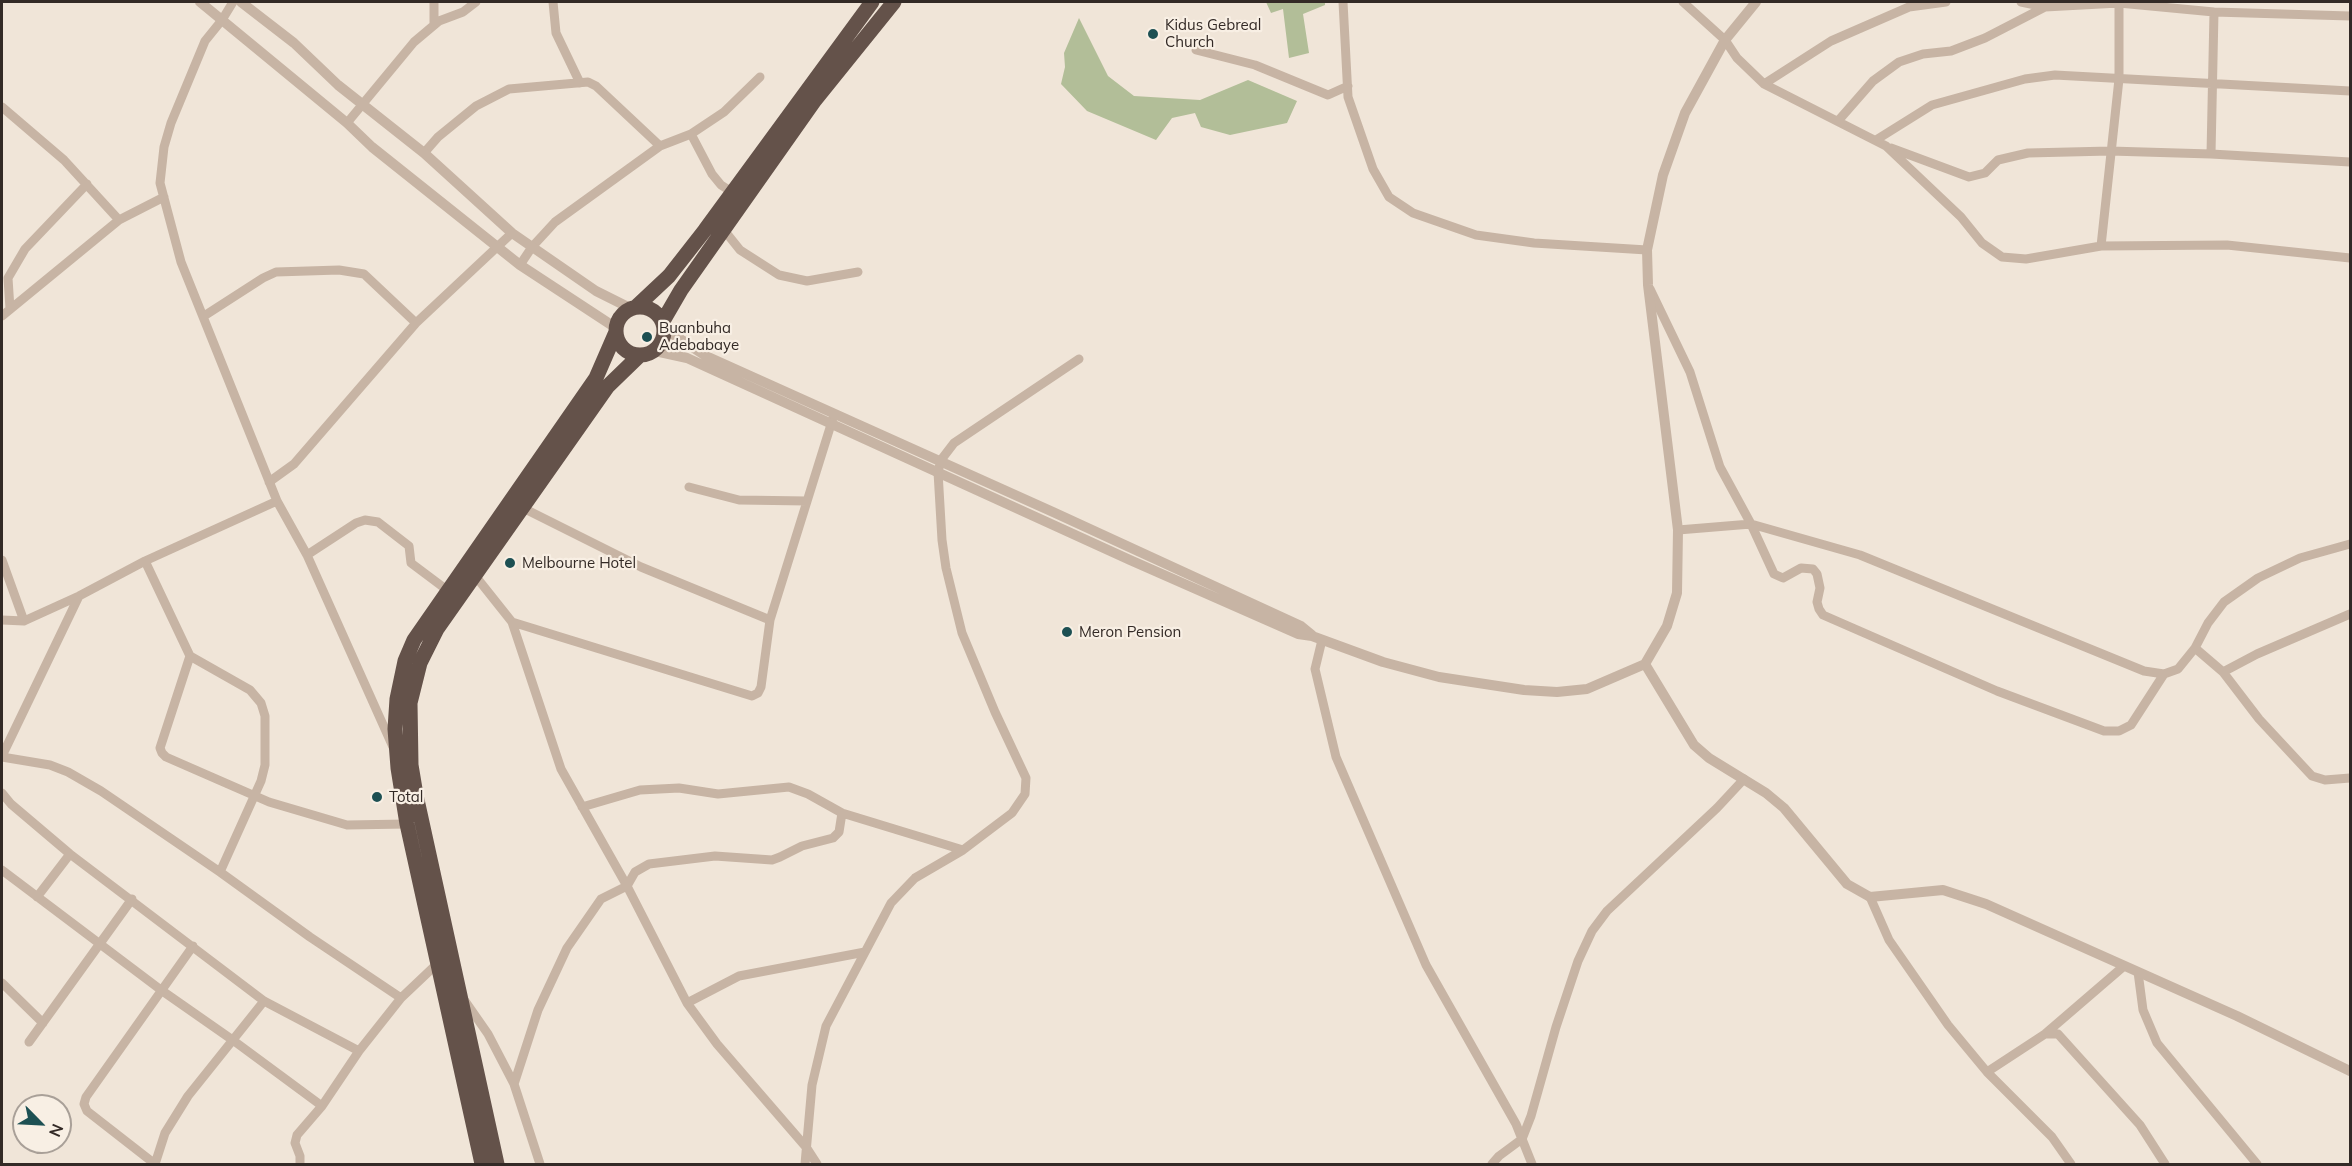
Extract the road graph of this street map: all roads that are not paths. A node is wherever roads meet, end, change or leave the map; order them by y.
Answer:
1 (200, 2) edge
2 (233, 2) edge
3 (241, 2) edge
4 (434, 2) edge
5 (476, 2) edge
6 (553, 2) edge
7 (872, 2) edge
8 (894, 2) edge
9 (1343, 2) edge
10 (1683, 2) edge
11 (1756, 2) edge
12 (1946, 2) edge
13 (2021, 2) edge
14 (2119, 2) edge
15 (2045, 7) junction
16 (2214, 12) junction
17 (2350, 16) edge
18 (222, 20) junction
19 (434, 24) junction
20 (1725, 40) junction
21 (1196, 50) dead end
22 (838, 59) junction
23 (760, 77) dead end
24 (2119, 79) junction
25 (580, 83) junction
26 (1764, 84) junction
27 (2214, 85) junction
28 (1348, 86) junction
29 (2350, 91) edge
30 (809, 97) junction
31 (364, 104) junction
32 (2, 106) edge
33 (1838, 121) junction
34 (347, 123) junction
35 (691, 134) junction
36 (1876, 140) junction
37 (660, 146) junction
38 (1886, 146) junction
39 (2110, 151) junction
40 (424, 153) junction
41 (2211, 154) junction
42 (2350, 162) edge
43 (87, 184) junction
44 (732, 192) junction
45 (164, 197) junction
46 (119, 220) junction
47 (724, 230) junction
48 (512, 233) junction
49 (2101, 246) junction
50 (532, 247) junction
51 (498, 248) junction
52 (1647, 250) junction
53 (2350, 258) edge
54 (520, 265) junction
55 (858, 272) dead end
56 (1648, 285) junction
57 (634, 307) junction
58 (10, 309) junction
59 (2, 316) edge
60 (204, 316) junction
61 (416, 323) junction
62 (664, 325) junction
63 (616, 330) junction
64 (655, 351) junction
65 (640, 355) junction
66 (1079, 359) dead end
67 (833, 419) junction
68 (941, 460) junction
69 (938, 472) junction
70 (269, 482) junction
71 (689, 487) dead end
72 (277, 501) junction
73 (807, 501) junction
74 (523, 508) junction
75 (1751, 524) junction
76 (1678, 530) junction
77 (2350, 544) edge
78 (307, 555) junction
79 (2, 560) edge
80 (145, 561) junction
81 (470, 570) junction
82 (447, 590) junction
83 (79, 596) junction
84 (2350, 614) edge
85 (2, 620) edge
86 (770, 620) junction
87 (24, 621) junction
88 (512, 622) junction
89 (1317, 638) junction
90 (2195, 648) junction
91 (190, 656) junction
92 (1645, 664) junction
93 (2223, 672) junction
94 (2164, 674) junction
95 (397, 755) junction
96 (2, 756) edge
97 (411, 765) junction
98 (2350, 778) edge
99 (1744, 779) junction
100 (2, 793) edge
101 (255, 795) junction
102 (582, 807) junction
103 (842, 813) junction
104 (407, 824) junction
105 (963, 850) junction
106 (70, 854) junction
107 (2, 870) edge
108 (220, 872) junction
109 (627, 886) junction
110 (37, 897) junction
111 (1870, 897) junction
112 (132, 899) junction
113 (99, 944) junction
114 (193, 946) junction
115 (450, 948) junction
116 (866, 952) junction
117 (438, 962) junction
118 (2124, 966) junction
119 (2138, 972) junction
120 (2, 983) edge
121 (161, 990) junction
122 (460, 994) junction
123 (401, 998) junction
124 (264, 1001) junction
125 (687, 1003) junction
126 (43, 1023) junction
127 (2045, 1034) junction
128 (234, 1041) junction
129 (29, 1042) dead end
130 (358, 1051) junction
131 (2350, 1071) edge
132 (1988, 1072) junction
133 (514, 1083) junction
134 (322, 1106) junction
135 (1522, 1139) junction
136 (806, 1147) junction
137 (155, 1164) edge
138 (300, 1164) edge
139 (482, 1164) edge
140 (497, 1164) edge
141 (540, 1164) edge
142 (805, 1164) edge
143 (817, 1164) edge
144 (1492, 1164) edge
145 (1532, 1164) edge
146 (2071, 1164) edge
147 (2165, 1164) edge
148 (2257, 1164) edge

1 - 18 street
2 - 18 street
3 - 31 street
4 - 19 street
5 - 19 street
6 - 25 street
7 - 22 highway
8 - 22 highway
9 - 28 street
10 - 20 street
11 - 20 street
12 - 26 street
13 - 15 street
14 - 15 street
14 - 16 street
14 - 24 street
15 - 33 street
16 - 17 street
16 - 27 street
18 - 34 street
18 - 45 street
19 - 31 street
20 - 26 street
20 - 52 street
21 - 28 street
22 - 30 highway
23 - 35 street
24 - 27 street
24 - 36 street
24 - 39 street
25 - 37 street
25 - 40 street
26 - 33 street
27 - 29 street
27 - 41 street
28 - 52 street
30 - 44 highway
30 - 47 highway
31 - 34 street
31 - 40 street
32 - 43 street
33 - 36 street
34 - 51 street
35 - 37 street
35 - 44 street
36 - 38 street
37 - 50 street
38 - 39 street
38 - 49 street
39 - 41 street
39 - 49 street
40 - 48 street
41 - 42 street
43 - 46 street
43 - 58 street
44 - 57 highway
45 - 46 street
45 - 60 street
46 - 58 street
47 - 55 street
47 - 62 highway
48 - 50 street
48 - 51 street
49 - 53 street
50 - 54 street
50 - 57 street
51 - 54 street
51 - 61 street
52 - 56 street
54 - 63 street
56 - 75 street
56 - 76 street
57 - 62 highway
57 - 63 highway
58 - 59 street
60 - 61 street
60 - 70 street
61 - 70 street
62 - 64 highway
62 - 67 street
63 - 65 highway
63 - 81 highway
64 - 65 highway
64 - 67 street
65 - 74 highway
66 - 68 street
67 - 68 street
67 - 69 street
67 - 73 street
68 - 69 street
68 - 89 street
69 - 89 street
69 - 105 street
70 - 72 street
71 - 73 street
72 - 78 street
72 - 80 street
73 - 86 street
74 - 81 highway
74 - 86 street
75 - 76 street
75 - 94 street
75 - 94 street
76 - 92 street
77 - 90 street
78 - 82 street
78 - 95 street
79 - 87 street
80 - 83 street
80 - 91 street
81 - 82 highway
81 - 88 street
81 - 97 highway
82 - 95 highway
83 - 87 street
83 - 96 street
84 - 93 street
85 - 87 street
86 - 88 street
88 - 102 street
89 - 92 street
89 - 135 street
90 - 93 street
90 - 94 street
91 - 101 street
91 - 101 street
92 - 99 street
93 - 98 street
95 - 97 street
95 - 104 highway
96 - 108 street
97 - 115 highway
99 - 111 street
99 - 135 street
100 - 106 street
101 - 104 street
101 - 108 street
102 - 103 street
102 - 109 street
103 - 105 street
103 - 109 street
104 - 117 highway
105 - 116 street
106 - 110 street
106 - 112 street
107 - 110 street
108 - 123 street
109 - 125 street
109 - 133 street
110 - 113 street
111 - 118 street
111 - 132 street
112 - 113 street
112 - 114 street
113 - 121 street
113 - 126 street
114 - 121 street
114 - 124 street
115 - 117 street
115 - 122 highway
116 - 125 street
116 - 136 street
117 - 123 street
117 - 139 highway
118 - 119 street
118 - 127 street
119 - 131 street
119 - 148 street
120 - 126 street
121 - 128 street
121 - 137 street
122 - 133 street
122 - 140 highway
123 - 130 street
124 - 128 street
124 - 130 street
125 - 136 street
126 - 129 street
127 - 132 street
127 - 147 street
128 - 134 street
128 - 137 street
130 - 134 street
132 - 146 street
133 - 141 street
134 - 138 street
135 - 144 street
135 - 145 street
136 - 142 street
136 - 143 street

